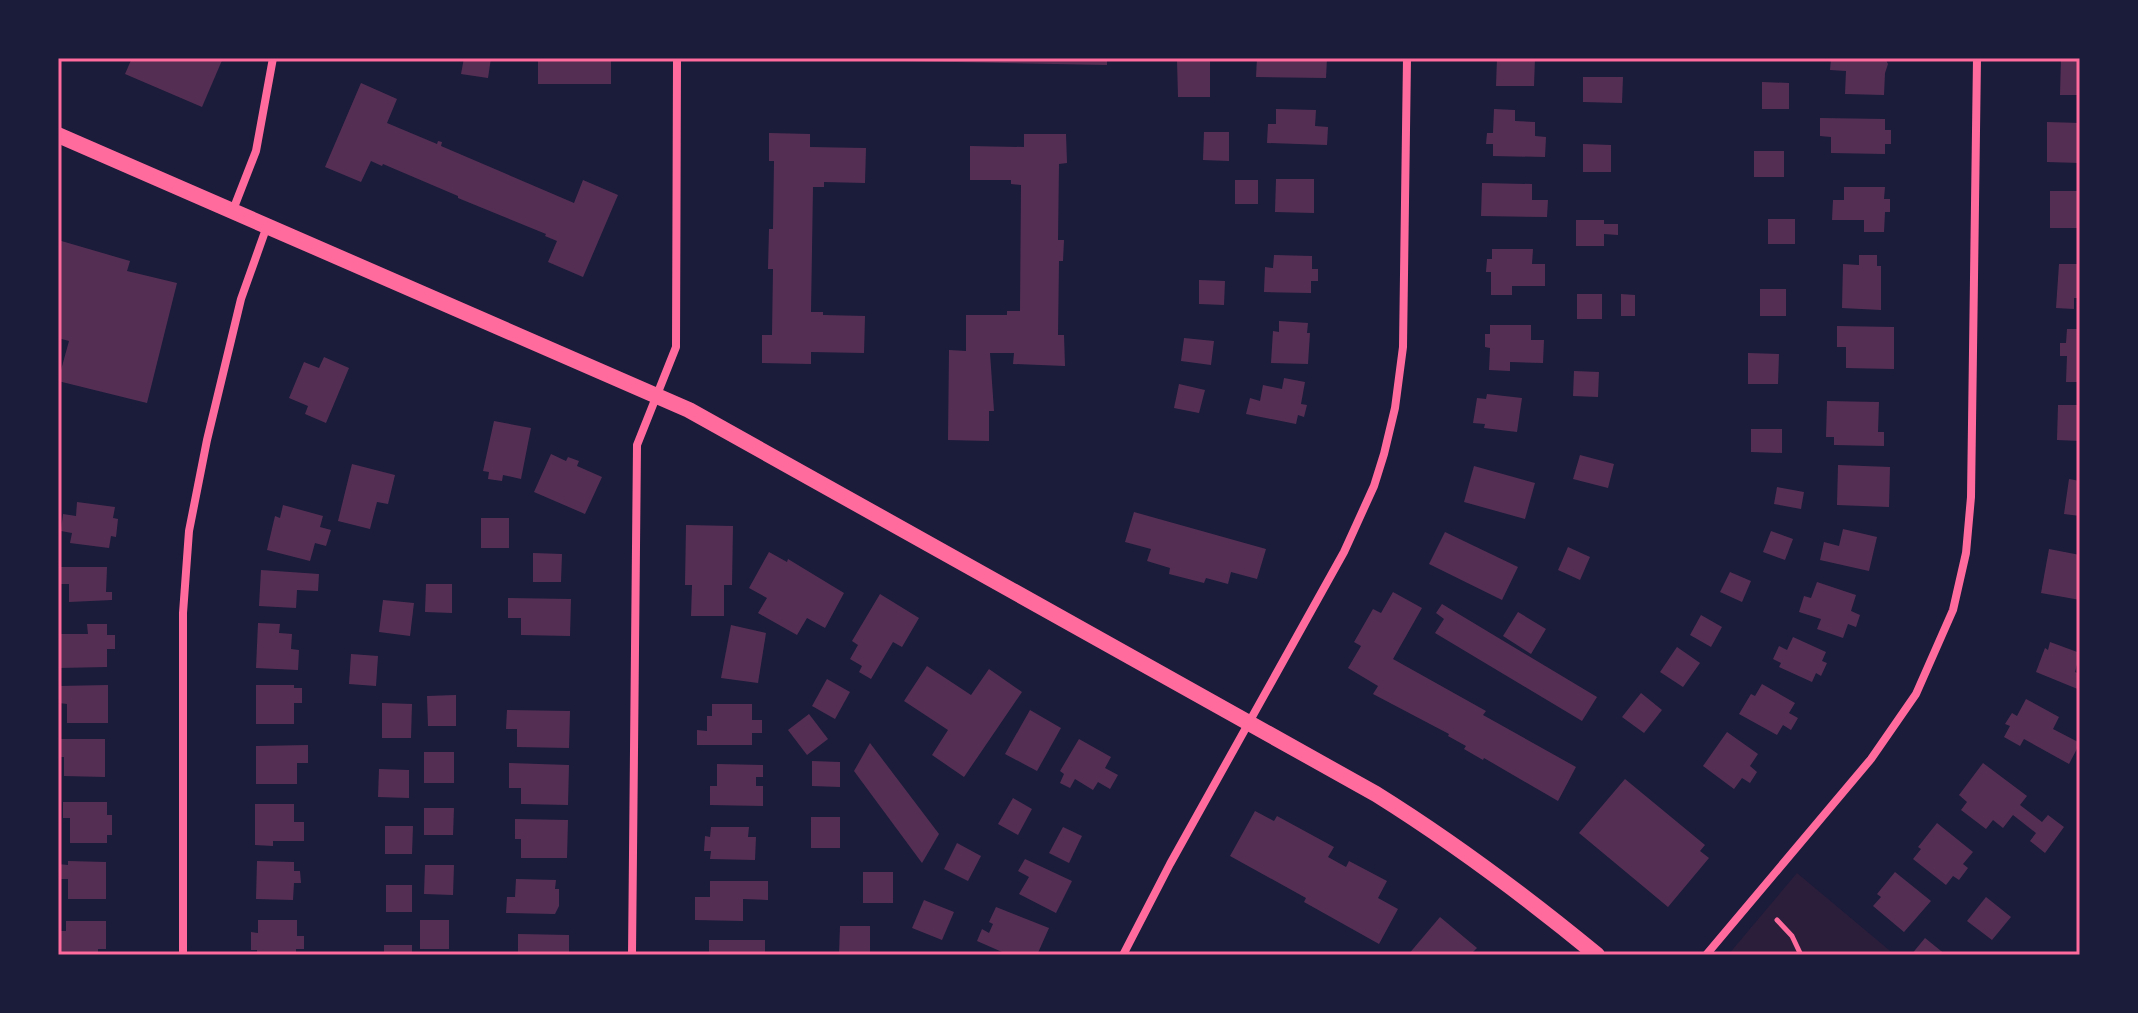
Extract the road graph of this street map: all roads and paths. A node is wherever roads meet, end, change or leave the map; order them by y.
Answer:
1 (273, 58) edge
2 (677, 58) edge
3 (1407, 58) edge
4 (1977, 58) edge
5 (58, 135) edge
6 (233, 210) junction
7 (267, 225) junction
8 (656, 395) junction
9 (1250, 723) junction
10 (1777, 920) dead end
11 (183, 955) edge
12 (632, 955) edge
13 (1123, 955) edge
14 (1597, 955) edge
15 (1706, 955) edge
16 (1801, 955) edge

1 - 6 street
2 - 8 street
3 - 9 street
4 - 15 street
5 - 6 main road
6 - 7 main road
7 - 8 main road
7 - 11 street
8 - 9 main road
8 - 12 street
9 - 13 street
9 - 14 main road
10 - 16 path

